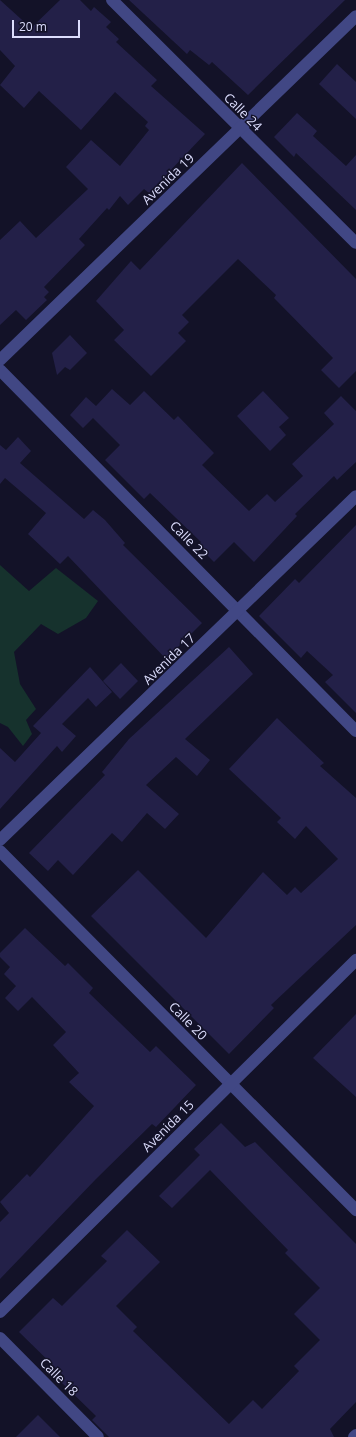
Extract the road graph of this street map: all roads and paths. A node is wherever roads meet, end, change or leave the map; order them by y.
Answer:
1 (112, 0) edge
2 (356, 16) edge
3 (240, 129) junction
4 (356, 243) edge
5 (0, 360) edge
6 (0, 370) edge
7 (356, 496) edge
8 (240, 611) junction
9 (356, 731) edge
10 (0, 840) edge
11 (0, 851) edge
12 (356, 960) edge
13 (230, 1084) junction
14 (356, 1210) edge
15 (0, 1312) edge
16 (0, 1338) edge
17 (98, 1437) edge

1 - 3 street, Calle 24
2 - 3 street, Avenida 19
3 - 4 street, Calle 24
3 - 5 street, Avenida 19
6 - 8 street, Calle 22
7 - 8 street, Avenida 17
8 - 9 street, Calle 22
8 - 10 street, Avenida 17
11 - 13 street, Calle 20
12 - 13 street, Avenida 15
13 - 14 street, Calle 20
13 - 15 street, Avenida 15
16 - 17 street, Calle 18

